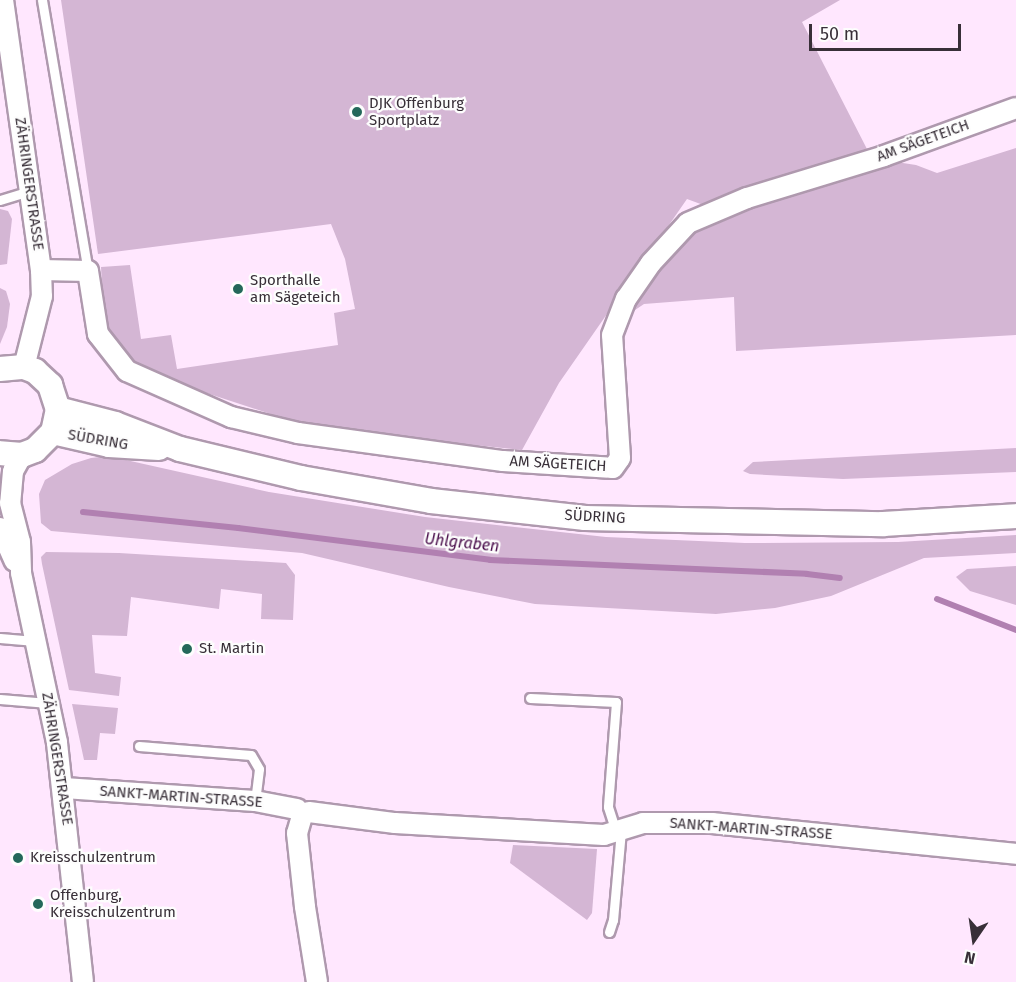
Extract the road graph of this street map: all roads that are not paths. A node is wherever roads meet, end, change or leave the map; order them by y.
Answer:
1 (3, 0) edge
2 (42, 0) edge
3 (1016, 108) edge
4 (29, 191) junction
5 (0, 200) edge
6 (41, 270) junction
7 (88, 271) junction
8 (24, 367) junction
9 (0, 369) edge
10 (55, 421) junction
11 (11, 454) edge
12 (1016, 516) edge
13 (0, 528) edge
14 (21, 573) junction
15 (0, 638) edge
16 (35, 641) junction
17 (530, 698) dead end
18 (0, 699) edge
19 (49, 703) junction
20 (139, 746) dead end
21 (64, 788) junction
22 (255, 801) junction
23 (302, 812) junction
24 (619, 830) junction
25 (1016, 854) edge
26 (609, 932) dead end
27 (83, 982) edge
28 (317, 982) edge

1 - 4 street, ZÄHRINGERSTRASSE
2 - 7 lane
3 - 7 street, AM SÄGETEICH
4 - 5 lane
4 - 6 street, ZÄHRINGERSTRASSE
6 - 7 street
6 - 8 street, ZÄHRINGERSTRASSE
8 - 9 street
8 - 10 street
10 - 11 street
10 - 12 street, SÜDRING
11 - 14 street, ZÄHRINGERSTRASSE
13 - 14 street, ZÄHRINGERSTRASSE
14 - 16 street, ZÄHRINGERSTRASSE
15 - 16 lane
16 - 19 street, ZÄHRINGERSTRASSE
17 - 24 lane
18 - 19 lane
19 - 21 street, ZÄHRINGERSTRASSE
20 - 22 lane
21 - 22 street, SANKT-MARTIN-STRASSE
21 - 27 street, ZÄHRINGERSTRASSE
22 - 23 street, SANKT-MARTIN-STRASSE
23 - 24 street, SANKT-MARTIN-STRASSE
23 - 28 street
24 - 25 street, SANKT-MARTIN-STRASSE
24 - 26 lane

